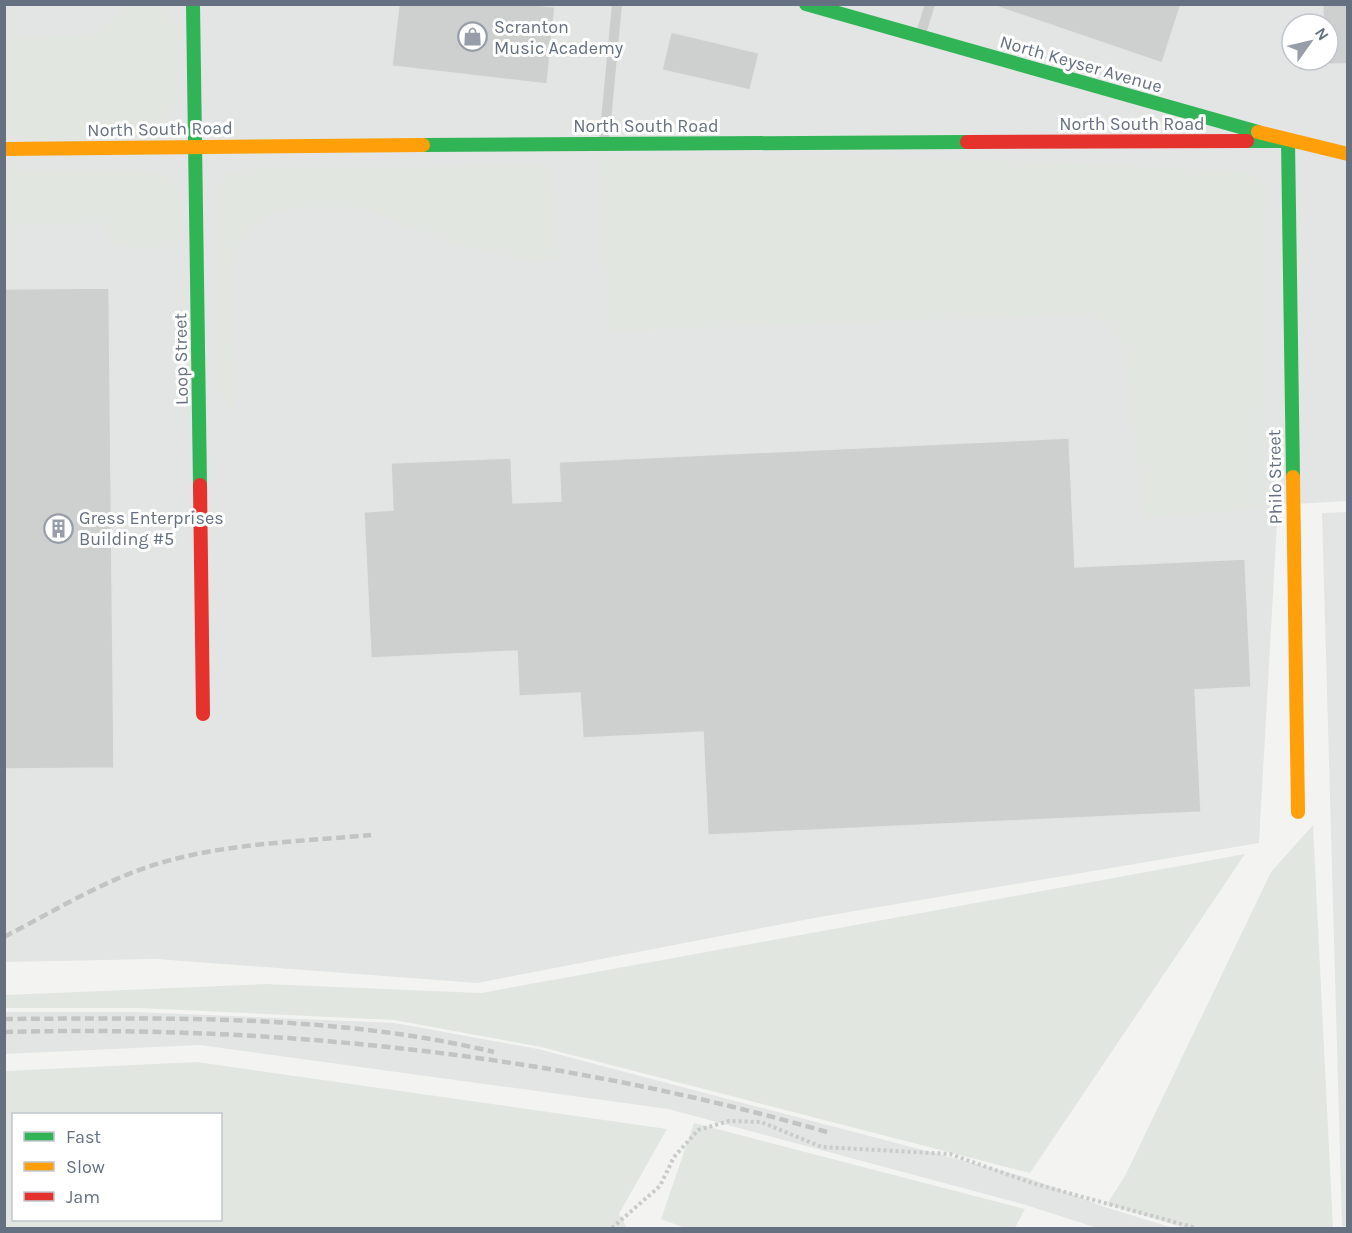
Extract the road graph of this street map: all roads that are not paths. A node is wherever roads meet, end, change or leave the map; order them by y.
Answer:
1 (193, 4) edge
2 (617, 4) edge
3 (806, 4) edge
4 (930, 4) edge
5 (920, 37) junction
6 (1288, 141) junction
7 (604, 144) junction
8 (196, 146) junction
9 (4, 149) edge
10 (1347, 154) edge
11 (203, 714) dead end
12 (1298, 812) dead end

1 - 8 street, Loop Street
2 - 7 lane
3 - 5 street, North Keyser Avenue
4 - 5 lane
5 - 6 street, North Keyser Avenue
6 - 7 street, North South Road
6 - 10 street, North Keyser Avenue
6 - 12 street, Philo Street
7 - 8 street, North South Road
8 - 9 street, North South Road
8 - 11 street, Loop Street

